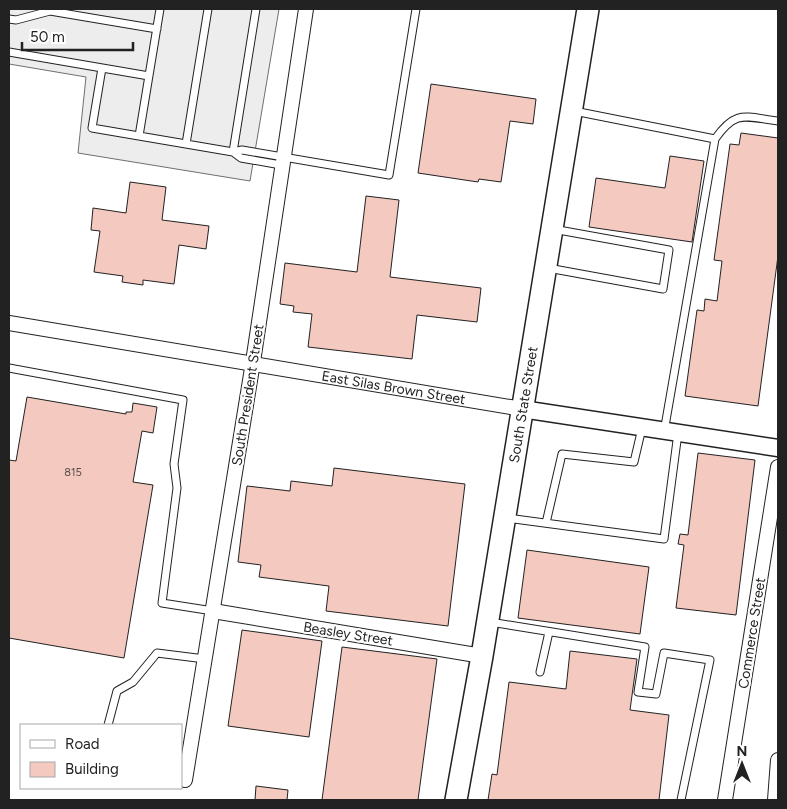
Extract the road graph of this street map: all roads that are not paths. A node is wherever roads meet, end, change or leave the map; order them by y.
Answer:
1 (160, 9) edge
2 (208, 9) edge
3 (256, 9) edge
4 (306, 9) edge
5 (416, 9) edge
6 (588, 9) edge
7 (9, 19) edge
8 (157, 29) junction
9 (9, 52) edge
10 (102, 68) junction
11 (149, 76) junction
12 (571, 110) junction
13 (778, 121) edge
14 (139, 136) junction
15 (715, 139) junction
16 (186, 144) junction
17 (233, 152) junction
18 (282, 160) junction
19 (551, 229) junction
20 (545, 267) junction
21 (9, 323) edge
22 (253, 362) junction
23 (9, 368) edge
24 (522, 408) junction
25 (642, 428) junction
26 (671, 432) junction
27 (778, 448) edge
28 (778, 467) edge
29 (504, 518) junction
30 (546, 523) junction
31 (213, 611) junction
32 (488, 622) junction
33 (548, 632) junction
34 (482, 656) junction
35 (205, 659) junction
36 (540, 672) dead end
37 (108, 724) edge
38 (778, 760) edge
39 (185, 780) dead end
40 (456, 800) edge
41 (681, 800) edge
42 (725, 800) edge
43 (774, 800) edge

1 - 8 lane
2 - 16 lane
3 - 17 lane
4 - 18 street, South President Street
5 - 18 lane
6 - 12 main road, South State Street
7 - 8 lane
8 - 11 lane
9 - 10 lane
10 - 11 lane
10 - 14 lane
11 - 14 lane
12 - 15 lane
12 - 19 main road, South State Street
13 - 15 lane
14 - 16 lane
15 - 26 lane
16 - 17 lane
17 - 18 lane
18 - 22 street, South President Street
19 - 20 main road, South State Street
19 - 20 lane
20 - 24 main road, South State Street
21 - 22 street, East Silas Brown Street
22 - 24 street, East Silas Brown Street
22 - 31 street, South President Street
23 - 31 lane
24 - 25 street, East Silas Brown Street
24 - 29 main road, South State Street
25 - 26 street, East Silas Brown Street
25 - 30 lane
26 - 27 street, East Silas Brown Street
26 - 30 lane
28 - 42 street, Commerce Street
29 - 30 lane
29 - 32 main road, South State Street
31 - 34 street, Beasley Street
31 - 35 street, South President Street
32 - 33 lane
32 - 34 main road, South State Street
33 - 36 lane
33 - 41 lane
34 - 40 main road, South State Street
35 - 37 lane
35 - 39 street, South President Street
38 - 43 street

